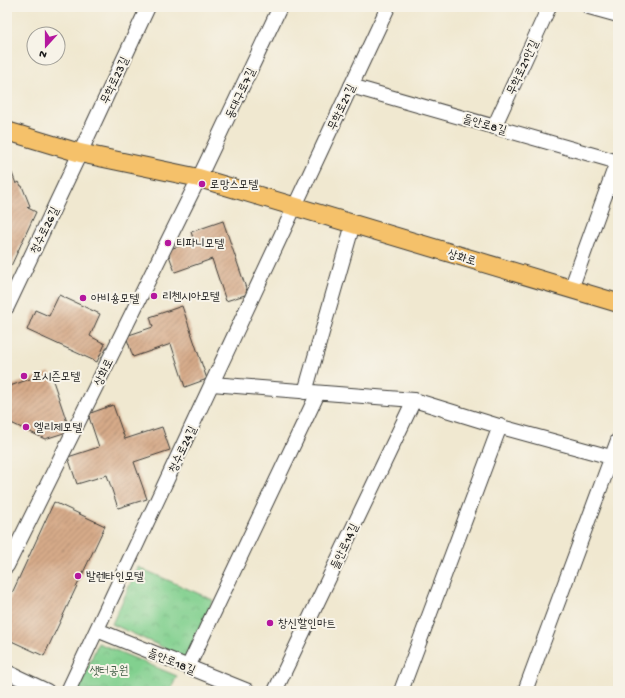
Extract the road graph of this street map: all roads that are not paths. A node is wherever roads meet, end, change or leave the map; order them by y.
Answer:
1 (148, 7) edge
2 (280, 7) edge
3 (388, 7) edge
4 (550, 7) edge
5 (589, 7) edge
6 (618, 15) edge
7 (351, 86) junction
8 (494, 127) junction
9 (7, 131) edge
10 (80, 153) junction
11 (617, 162) edge
12 (199, 178) junction
13 (295, 207) junction
14 (353, 224) junction
15 (571, 289) junction
16 (618, 303) edge
17 (7, 307) edge
18 (212, 384) junction
19 (311, 392) junction
20 (414, 400) junction
21 (500, 426) junction
22 (618, 440) edge
23 (615, 458) edge
24 (7, 566) edge
25 (97, 630) junction
26 (188, 667) junction
27 (7, 672) edge
28 (47, 691) edge
29 (68, 691) edge
30 (248, 691) edge
31 (275, 691) edge
32 (401, 691) edge
33 (525, 691) edge

1 - 10 street, 무학로23길
2 - 12 street, 동대구로7길
3 - 7 street, 무학로21길
4 - 8 street, 무학로21안길
5 - 6 street
7 - 8 street, 들안로8길
7 - 13 street, 무학로21길
8 - 11 street, 들안로8길
9 - 10 main road, 상화로
10 - 12 main road, 상화로
10 - 17 street, 청수로26길
11 - 15 street
12 - 13 main road, 상화로
12 - 24 street, 상화로
13 - 14 main road, 상화로
13 - 18 street, 청수로24길
14 - 15 main road, 상화로
14 - 19 street
15 - 16 main road, 상화로
18 - 19 street
18 - 25 street, 청수로24길
19 - 20 street
19 - 26 street
20 - 21 street
20 - 31 street, 들안로14길
21 - 23 street
21 - 32 street
22 - 23 street
23 - 33 street
25 - 26 street, 들안로18길
25 - 29 street, 청수로24길
26 - 30 street, 들안로18길
27 - 28 street

